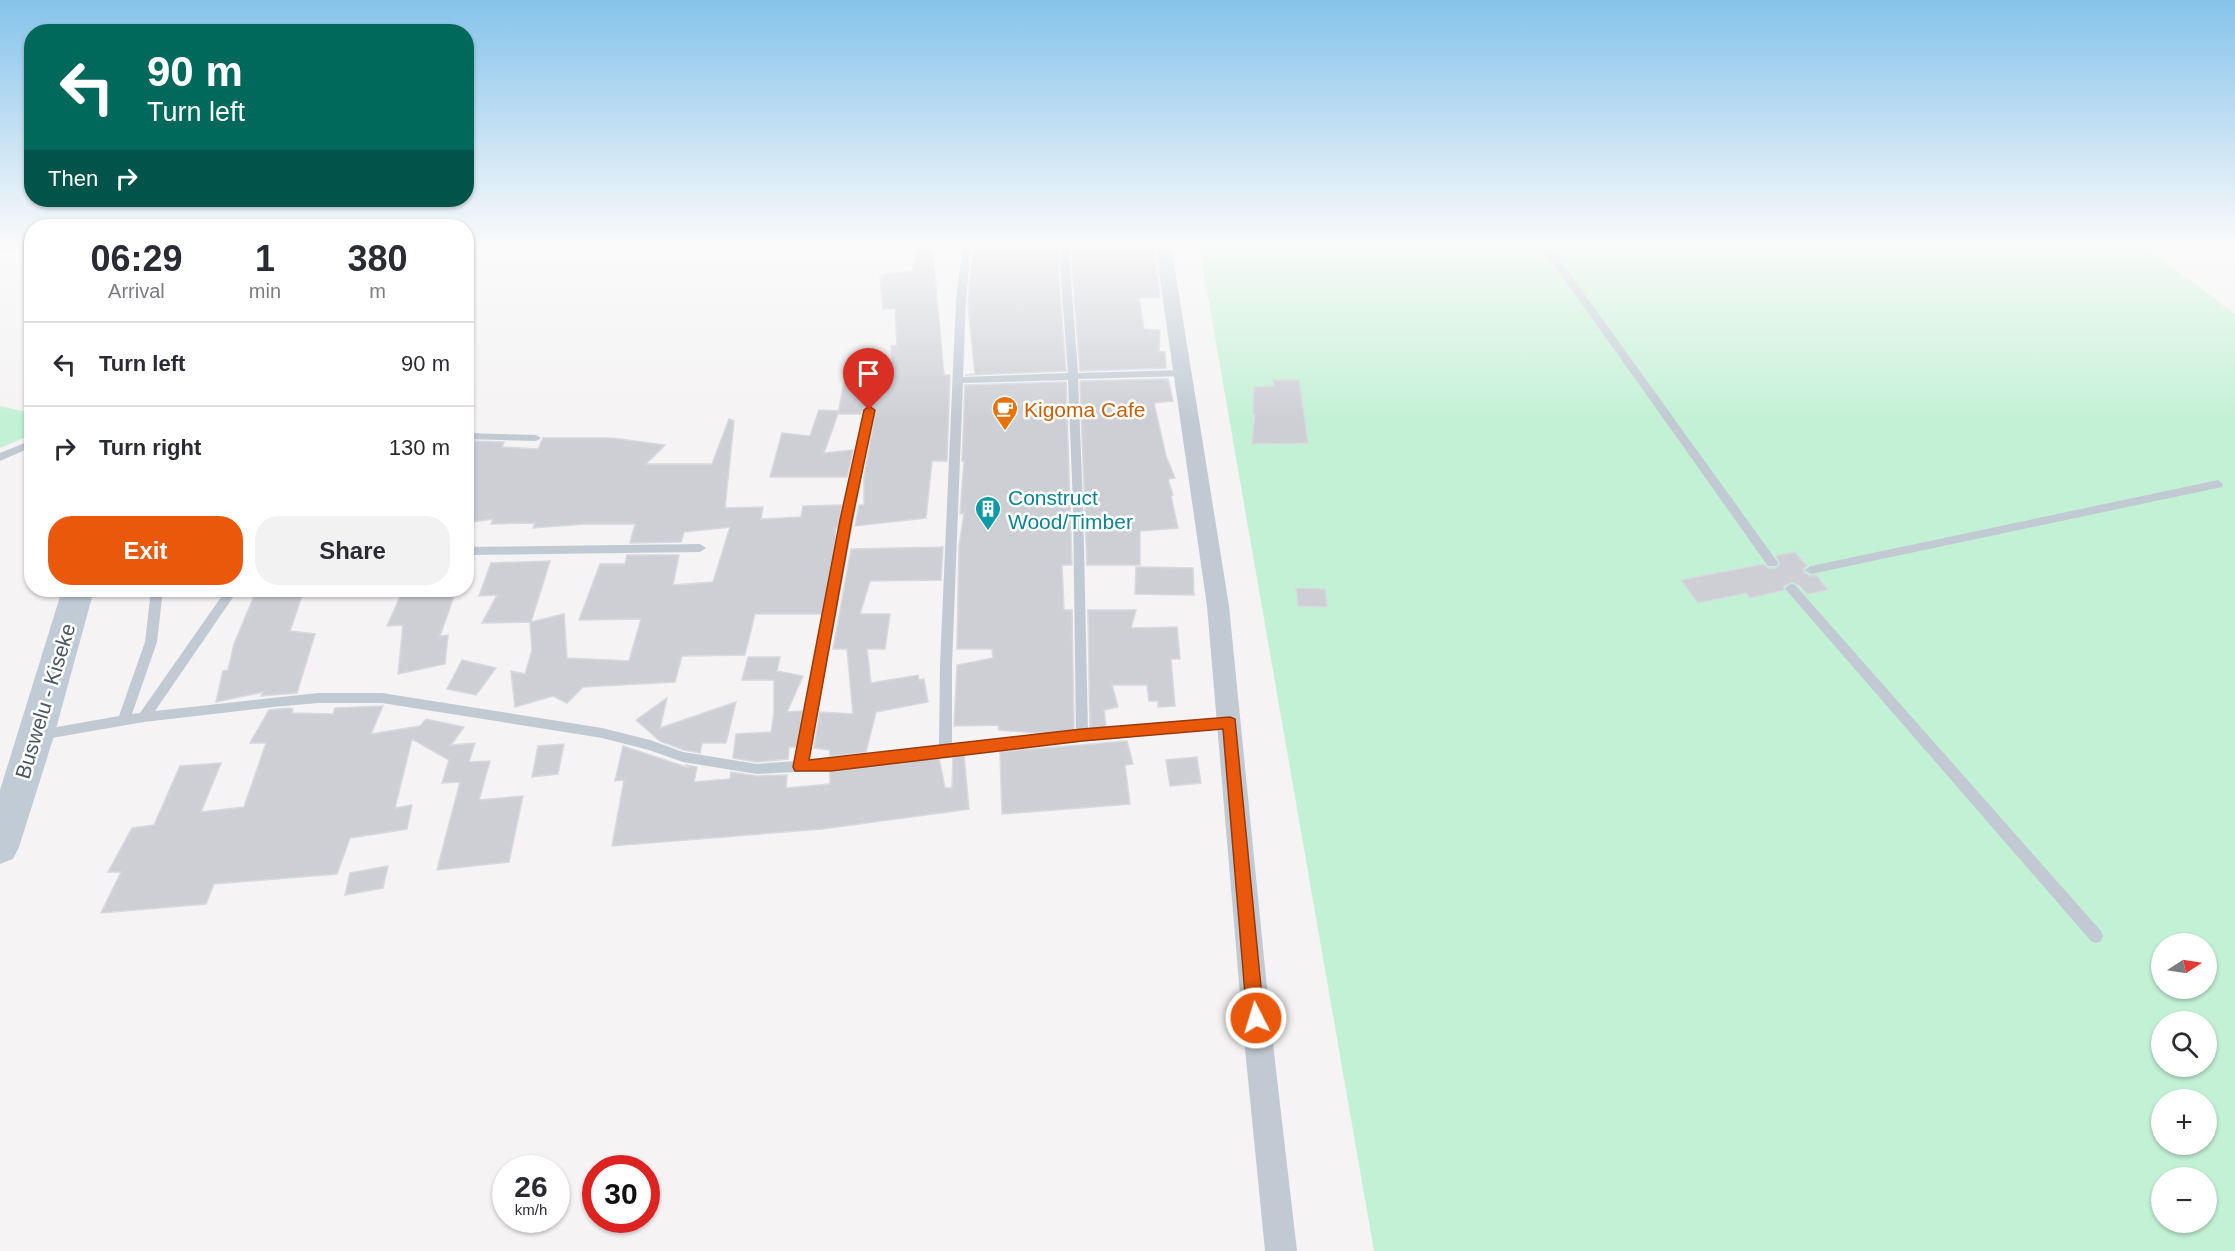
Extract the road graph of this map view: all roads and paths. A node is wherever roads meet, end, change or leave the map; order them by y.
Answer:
1 (961, 303) edge
2 (1067, 303) edge
3 (1173, 303) edge
4 (1586, 303) edge
5 (1184, 373) junction
6 (1073, 375) junction
7 (958, 380) junction
8 (869, 410) dead end
9 (474, 436) edge
10 (536, 438) dead end
11 (24, 446) edge
12 (0, 457) edge
13 (2218, 484) dead end
14 (700, 548) dead end
15 (474, 551) edge
16 (1772, 563) dead end
17 (1811, 570) dead end
18 (1791, 588) dead end
19 (76, 597) edge
20 (156, 597) edge
21 (227, 597) edge
22 (144, 717) junction
23 (124, 720) junction
24 (1230, 723) junction
25 (1082, 735) junction
26 (36, 736) junction
27 (946, 750) junction
28 (801, 767) junction
29 (0, 847) edge
30 (2096, 936) dead end
31 (1281, 1251) edge

1 - 7 lane
2 - 6 lane
3 - 5 street
4 - 16 lane
5 - 6 lane
5 - 24 street
6 - 7 lane
6 - 25 lane
7 - 27 lane
8 - 28 lane
9 - 10 lane
11 - 12 lane
13 - 17 lane
14 - 15 lane
18 - 30 lane
19 - 26 main road, Buswelu - Kiseke
20 - 23 lane
21 - 22 lane
22 - 23 lane
22 - 28 lane
23 - 26 lane
24 - 25 lane
24 - 31 street
25 - 27 lane
26 - 29 main road, Buswelu - Kiseke
27 - 28 lane

